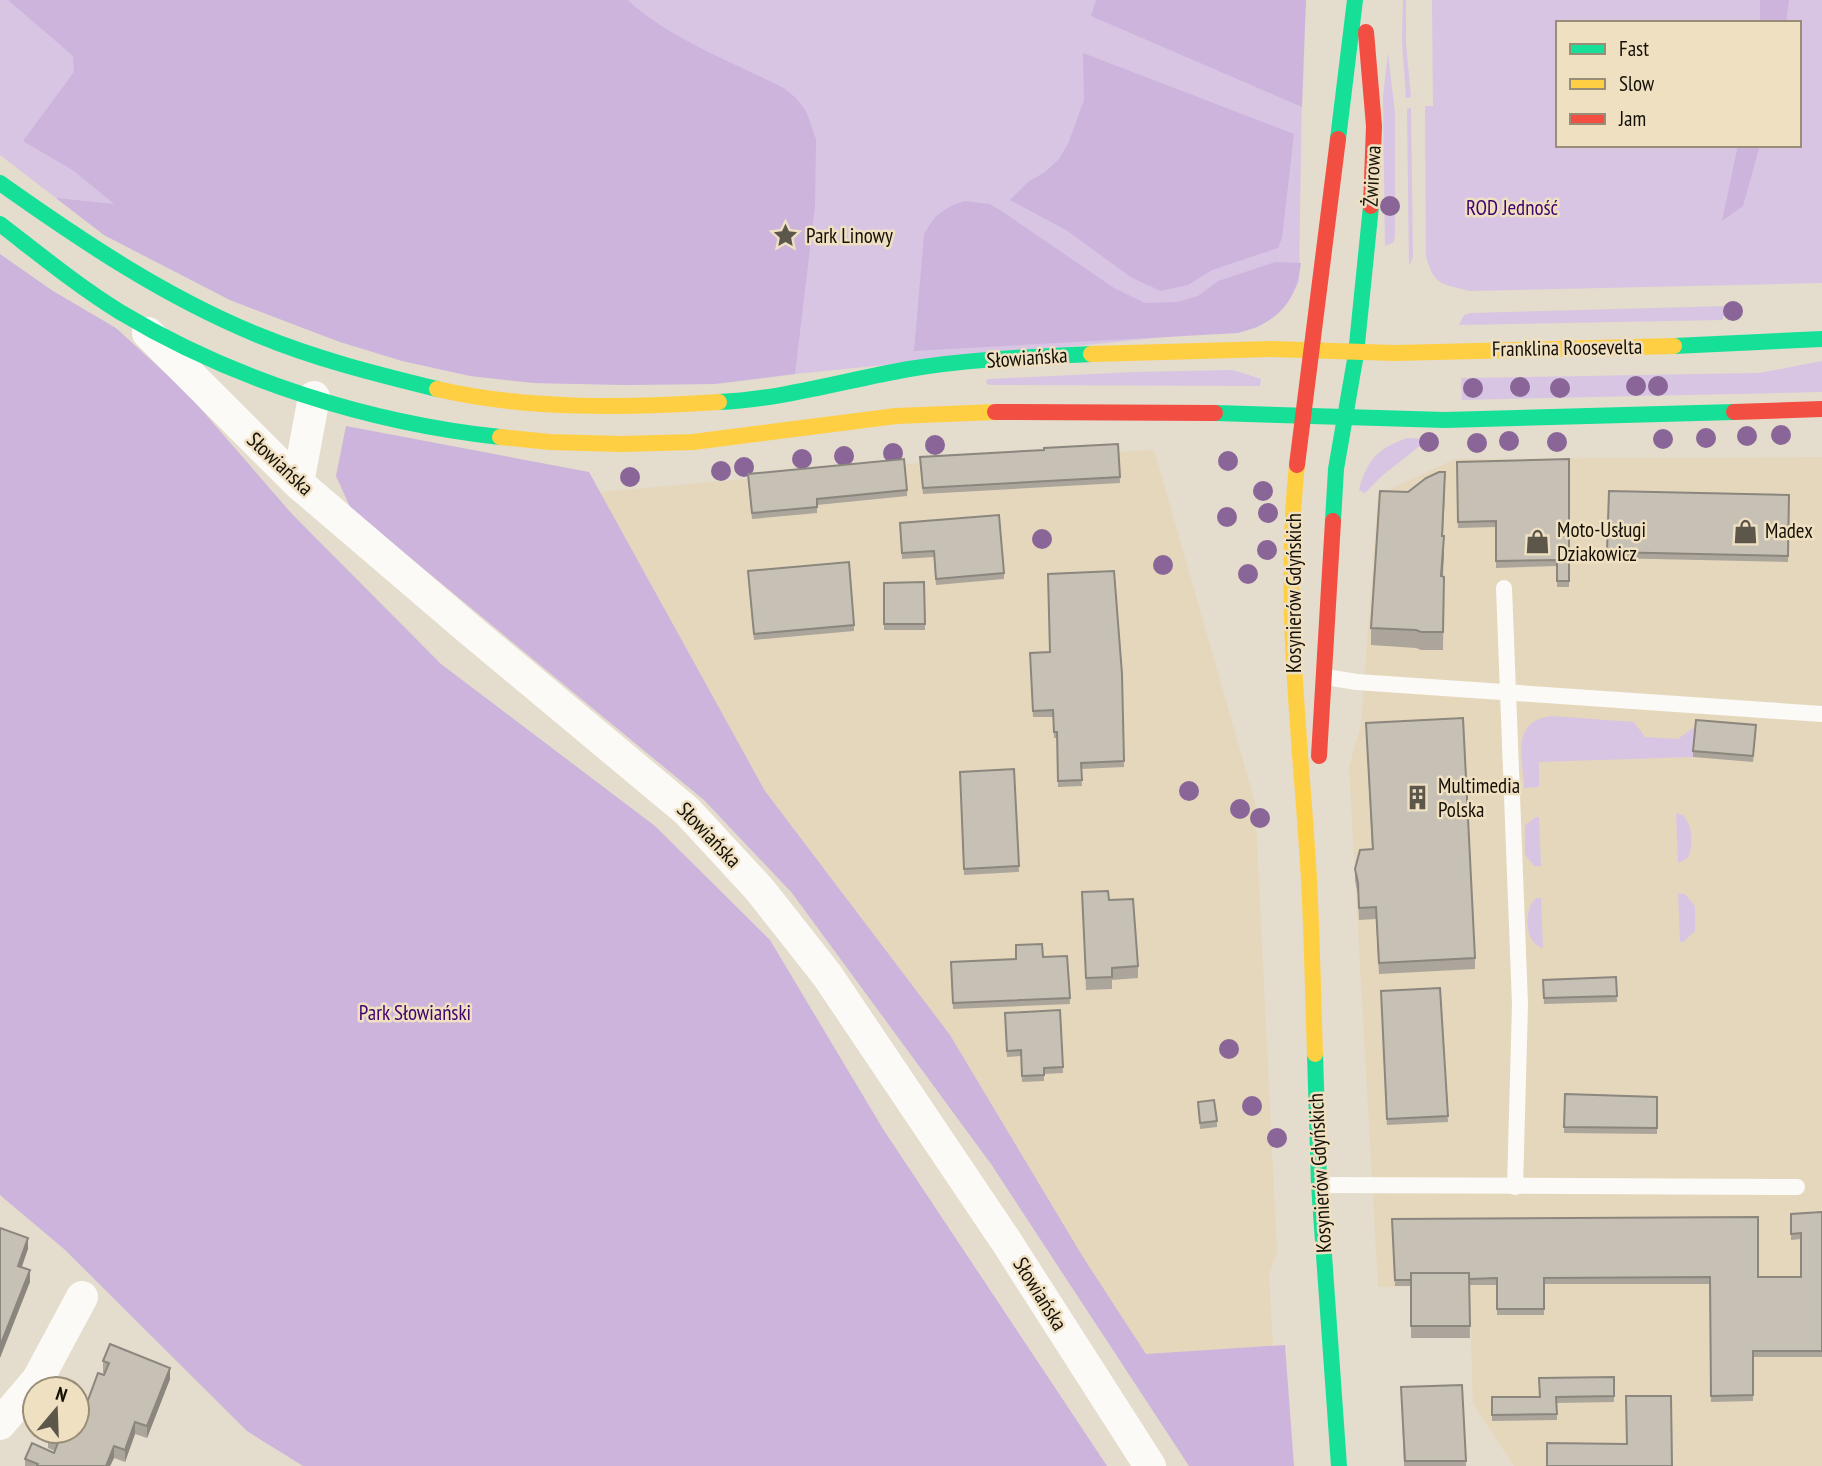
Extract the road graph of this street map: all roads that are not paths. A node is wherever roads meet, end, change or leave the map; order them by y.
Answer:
1 (1355, 0) edge
2 (0, 183) edge
3 (0, 224) edge
4 (135, 321) junction
5 (1822, 339) edge
6 (1312, 351) junction
7 (1356, 354) junction
8 (314, 397) junction
9 (1822, 409) edge
10 (1303, 415) junction
11 (1343, 417) junction
12 (298, 483) junction
13 (1504, 588) dead end
14 (1325, 677) junction
15 (1507, 691) junction
16 (1822, 714) edge
17 (1309, 879) junction
18 (1319, 1185) junction
19 (1515, 1186) junction
20 (1797, 1187) dead end
21 (82, 1297) dead end
22 (0, 1424) edge
23 (1150, 1466) edge
24 (1339, 1466) edge

1 - 6 main road, Żwirowa
1 - 7 main road, Żwirowa
2 - 6 main road, Słowiańska
3 - 4 main road, Słowiańska
4 - 8 main road, Słowiańska
4 - 12 street, Słowiańska
5 - 7 main road, Franklina Roosevelta
6 - 7 main road, Franklina Roosevelta
6 - 10 main road, Kosynierów Gdyńskich
7 - 11 main road, Kosynierów Gdyńskich
8 - 10 main road, Słowiańska
8 - 12 street
9 - 11 main road
10 - 11 main road, Słowiańska
10 - 17 main road, Kosynierów Gdyńskich
11 - 14 main road, Kosynierów Gdyńskich
12 - 23 street, Słowiańska
13 - 15 lane
14 - 15 lane
14 - 17 main road, Kosynierów Gdyńskich
15 - 16 lane
15 - 19 lane
17 - 18 main road, Kosynierów Gdyńskich
18 - 19 lane
18 - 24 main road, Kosynierów Gdyńskich
19 - 20 lane
21 - 22 street

